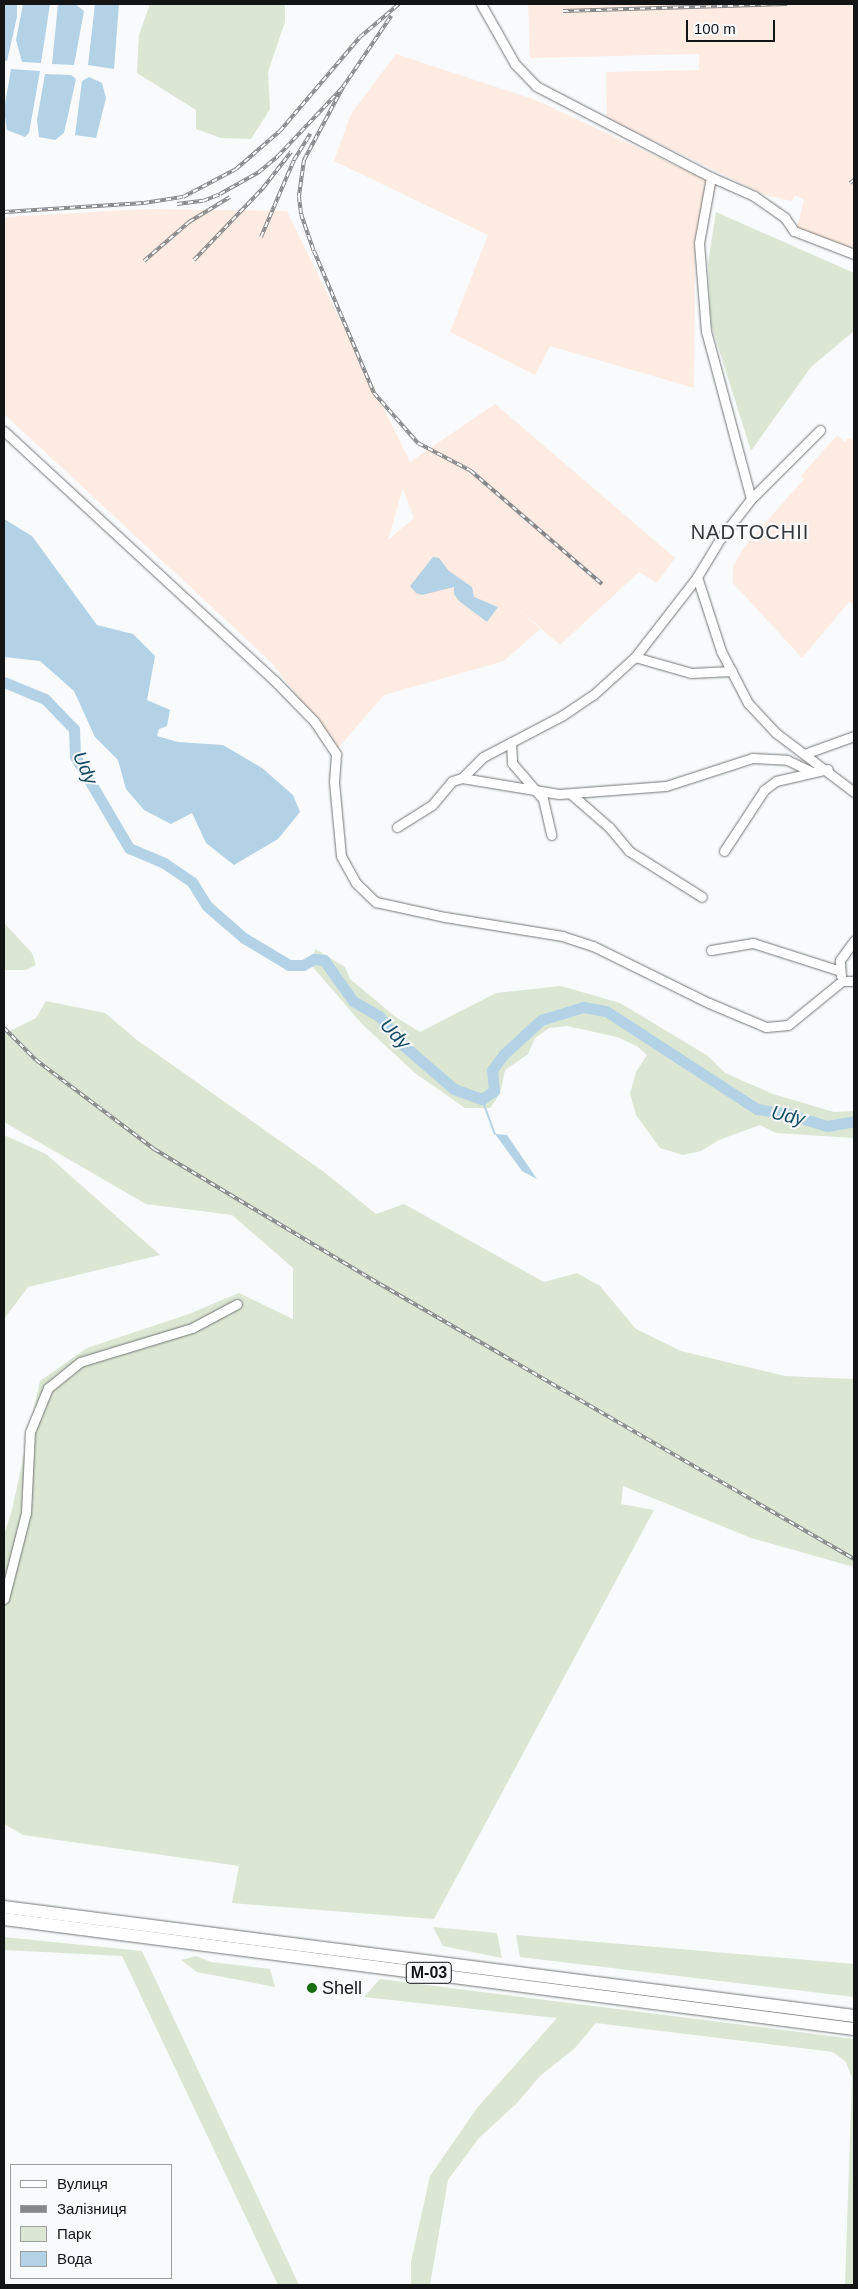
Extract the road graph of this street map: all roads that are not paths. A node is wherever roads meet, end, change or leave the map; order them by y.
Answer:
1 (481, 4) edge
2 (711, 177) junction
3 (854, 254) edge
4 (820, 430) dead end
5 (4, 431) edge
6 (751, 499) junction
7 (697, 578) junction
8 (634, 657) junction
9 (732, 671) junction
10 (854, 736) edge
11 (510, 742) junction
12 (806, 753) junction
13 (828, 769) junction
14 (811, 771) junction
15 (462, 778) junction
16 (537, 790) junction
17 (854, 792) edge
18 (571, 794) junction
19 (397, 827) dead end
20 (552, 835) dead end
21 (724, 851) dead end
22 (702, 897) dead end
23 (854, 941) edge
24 (711, 950) dead end
25 (840, 971) junction
26 (842, 981) junction
27 (854, 981) edge
28 (237, 1304) dead end
29 (4, 1599) edge
30 (4, 1909) edge
31 (854, 2016) edge
32 (854, 2030) edge

1 - 2 street
2 - 3 street
2 - 6 street
4 - 6 street
5 - 26 street
6 - 7 street
7 - 8 street
7 - 9 street
8 - 9 street
8 - 11 street
9 - 12 street
10 - 12 street
11 - 15 street
11 - 16 street
12 - 13 street
13 - 14 street
13 - 17 street
14 - 18 street
14 - 21 street
15 - 16 street
15 - 19 street
16 - 18 street
16 - 20 street
18 - 22 street
23 - 25 street
24 - 25 street
25 - 26 street
26 - 27 street
28 - 29 street
30 - 31 highway, М-03
30 - 32 highway, М-03

